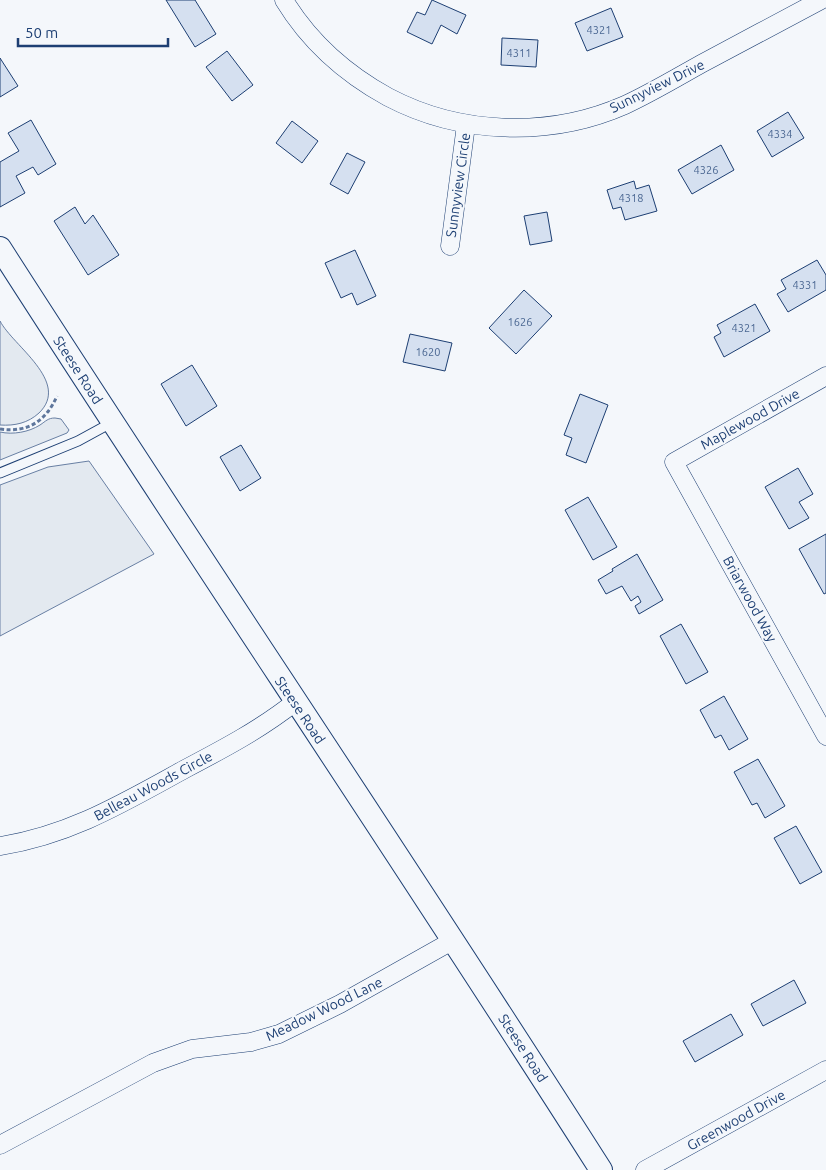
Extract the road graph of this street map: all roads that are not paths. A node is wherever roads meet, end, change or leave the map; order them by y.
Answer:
1 (284, 0) edge
2 (821, 0) edge
3 (466, 125) junction
4 (450, 246) dead end
5 (0, 248) edge
6 (826, 376) edge
7 (112, 422) junction
8 (674, 462) joint
9 (0, 473) edge
10 (295, 702) junction
11 (826, 736) edge
12 (0, 846) edge
13 (452, 941) junction
14 (826, 1070) edge
15 (0, 1145) edge
16 (601, 1170) edge
17 (646, 1170) edge

1 - 3 street, Sunnyview Drive
2 - 3 street, Sunnyview Drive
3 - 4 street, Sunnyview Circle
5 - 7 street, Steese Road
6 - 8 street, Maplewood Drive
7 - 9 lane
7 - 10 street, Steese Road
8 - 11 street, Briarwood Way
10 - 12 street, Belleau Woods Circle
10 - 13 street, Steese Road
13 - 15 street, Meadow Wood Lane
13 - 16 street, Steese Road
14 - 17 street, Greenwood Drive

